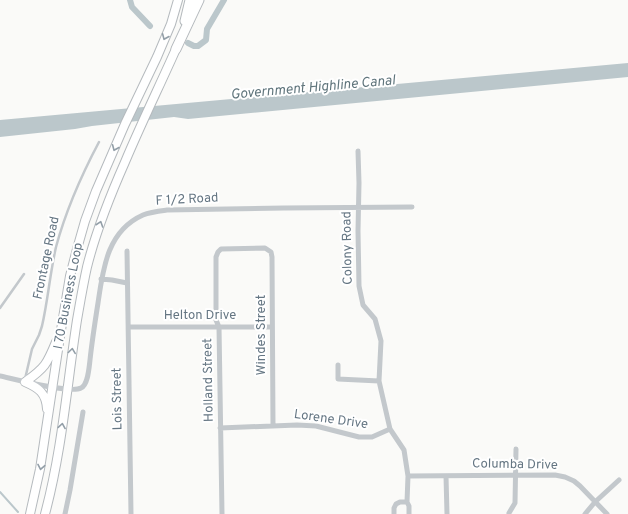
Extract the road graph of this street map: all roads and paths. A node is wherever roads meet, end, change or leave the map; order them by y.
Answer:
1 (178, 0) edge
2 (190, 0) edge
3 (199, 0) edge
4 (176, 49) junction
5 (99, 142) dead end
6 (358, 151) dead end
7 (412, 207) dead end
8 (358, 208) junction
9 (265, 248) joint
10 (127, 251) dead end
11 (24, 274) dead end
12 (101, 279) junction
13 (127, 283) junction
14 (0, 308) edge
15 (129, 327) junction
16 (219, 327) junction
17 (272, 327) junction
18 (61, 330) junction
19 (338, 365) dead end
20 (0, 376) edge
21 (380, 381) junction
22 (25, 382) junction
23 (53, 387) junction
24 (67, 390) junction
25 (83, 412) dead end
26 (273, 426) junction
27 (220, 428) junction
28 (390, 429) junction
29 (45, 441) junction
30 (516, 449) dead end
31 (516, 475) junction
32 (408, 476) junction
33 (446, 476) junction
34 (619, 480) dead end
35 (407, 502) junction
36 (596, 502) junction
37 (30, 514) edge
38 (45, 514) edge
39 (65, 514) edge
40 (131, 514) edge
41 (222, 514) edge
42 (394, 514) edge
43 (410, 514) edge
44 (447, 514) edge
45 (509, 514) edge
46 (585, 514) edge
47 (607, 514) edge

1 -> 18 main road, I 70 Business Loop
2 - 4 highway
3 - 4 highway
24 -> 4 main road, I 70 Business Loop
5 - 22 lane, Frontage Road
6 - 8 street, Colony Road
7 - 8 street, F 1/2 Road
8 - 12 street, F 1/2 Road
8 - 21 street, Colony Road
9 - 16 street, Holland Street
9 - 17 street, Windes Street
10 - 13 street, Lois Street
11 - 14 lane
12 - 13 street
12 - 24 street, F 1/2 Road
13 - 15 street, Lois Street
15 - 16 street, Helton Drive
15 - 40 street, Lois Street
16 - 17 street, Helton Drive
16 - 27 street, Holland Street
17 - 26 street, Windes Street
18 - 22 main road
18 - 23 main road, I 70 Business Loop
19 - 21 street
20 - 22 street, F 1/2 Road
21 - 28 street, Colony Road
22 - 23 street, F 1/2 Road
22 - 29 main road
23 - 24 street, F 1/2 Road
23 - 29 main road, I 70 Business Loop
38 -> 24 main road, I 70 Business Loop
25 - 39 street
26 - 27 street, Lorene Drive
26 - 28 street, Lorene Drive
27 - 41 street, Holland Street
28 - 32 street, Colony Road
29 -> 37 main road, I 70 Business Loop
30 - 31 street
31 - 33 street, Columba Drive
31 - 36 street, Columba Drive
31 - 45 street
32 - 33 street, Columba Drive
32 - 35 street, Colony Road
33 - 44 street
34 - 36 street
35 - 42 street
35 - 43 street, Colony Road
36 - 46 street
36 - 47 street, Columba Drive

